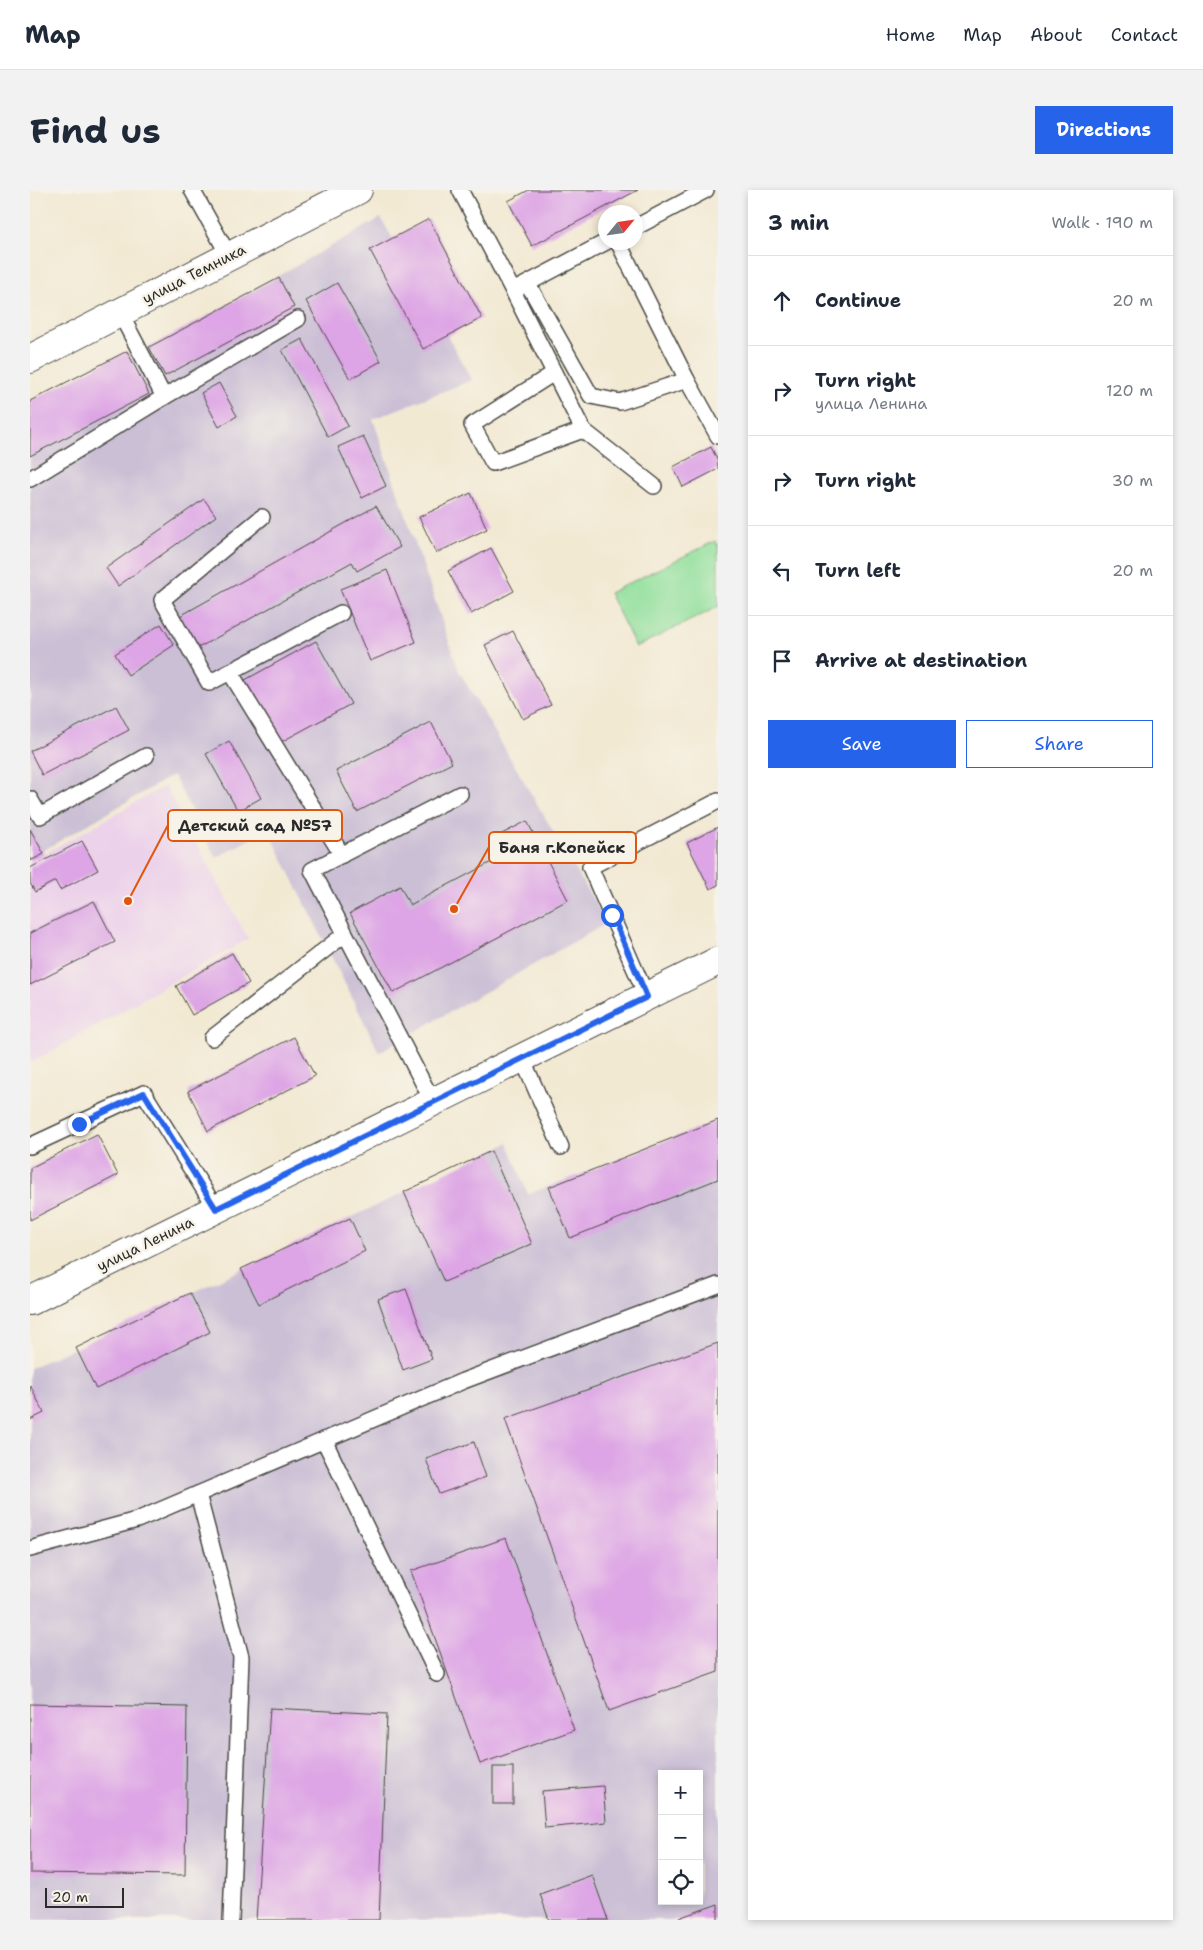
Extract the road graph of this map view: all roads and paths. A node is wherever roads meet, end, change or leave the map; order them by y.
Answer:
1 (192, 190) edge
2 (358, 190) edge
3 (460, 190) edge
4 (706, 190) edge
5 (643, 223) edge
6 (598, 246) edge
7 (622, 250) edge
8 (229, 256) junction
9 (528, 284) junction
10 (513, 291) junction
11 (120, 312) junction
12 (298, 319) dead end
13 (30, 359) edge
14 (554, 373) junction
15 (687, 380) junction
16 (164, 397) junction
17 (583, 430) junction
18 (718, 436) edge
19 (30, 479) edge
20 (654, 486) dead end
21 (262, 517) dead end
22 (341, 613) dead end
23 (230, 672) junction
24 (146, 756) dead end
25 (460, 794) dead end
26 (30, 799) edge
27 (718, 801) edge
28 (342, 855) junction
29 (346, 934) junction
30 (718, 961) edge
31 (647, 997) junction
32 (212, 1038) dead end
33 (522, 1058) junction
34 (433, 1102) junction
35 (30, 1146) edge
36 (561, 1147) dead end
37 (216, 1209) junction
38 (718, 1285) edge
39 (30, 1301) edge
40 (324, 1440) junction
41 (198, 1494) junction
42 (30, 1549) edge
43 (437, 1674) dead end
44 (231, 1920) edge

1 - 8 lane
2 - 8 street, улица Темника
3 - 10 lane
4 - 5 lane
6 - 9 lane
7 - 15 lane
8 - 11 street, улица Темника
9 - 10 lane
9 - 15 lane
10 - 14 lane
11 - 13 street, улица Темника
11 - 16 lane
12 - 16 lane
14 - 17 lane
14 - 17 lane
15 - 18 lane
16 - 19 lane
17 - 20 lane
21 - 23 lane
22 - 23 lane
23 - 28 lane
24 - 26 lane
25 - 28 lane
27 - 31 lane
28 - 29 lane
29 - 32 lane
29 - 34 lane
30 - 31 street, улица Ленина
31 - 33 street, улица Ленина
33 - 34 street, улица Ленина
33 - 36 lane
34 - 37 street, улица Ленина
35 - 37 lane
37 - 39 street, улица Ленина
38 - 40 lane
40 - 41 lane
40 - 43 lane
41 - 42 lane
41 - 44 lane

